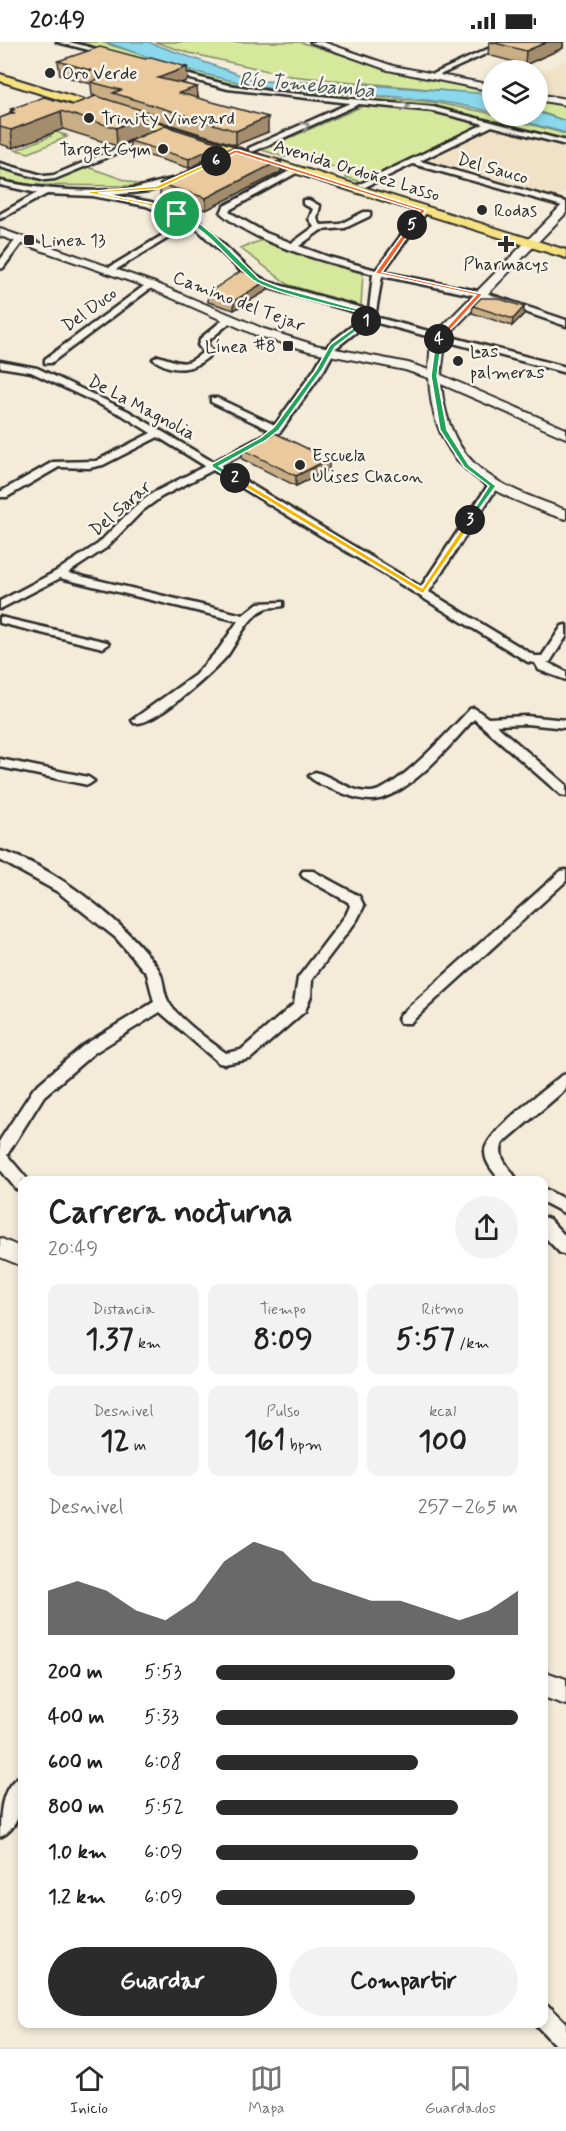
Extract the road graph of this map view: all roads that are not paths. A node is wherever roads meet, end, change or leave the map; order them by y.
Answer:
1 (60, 42) edge
2 (314, 42) edge
3 (507, 42) edge
4 (118, 56) edge
5 (166, 70) edge
6 (0, 75) edge
7 (433, 76) junction
8 (482, 86) edge
9 (548, 99) edge
10 (357, 102) junction
11 (566, 102) edge
12 (482, 122) edge
13 (487, 126) edge
14 (499, 126) edge
15 (168, 130) junction
16 (566, 143) edge
17 (252, 150) junction
18 (412, 161) junction
19 (0, 165) edge
20 (295, 170) junction
21 (183, 177) edge
22 (0, 183) edge
23 (362, 185) junction
24 (46, 192) junction
25 (86, 192) junction
26 (306, 202) dead end
27 (566, 206) edge
28 (424, 210) junction
29 (367, 214) dead end
30 (0, 217) edge
31 (319, 228) junction
32 (0, 232) edge
33 (174, 232) dead end
34 (20, 240) junction
35 (533, 240) junction
36 (292, 247) junction
37 (566, 247) edge
38 (566, 254) edge
39 (0, 266) edge
40 (109, 270) junction
41 (378, 273) junction
42 (151, 285) junction
43 (480, 294) junction
44 (372, 316) junction
45 (228, 320) junction
46 (566, 323) edge
47 (440, 336) junction
48 (329, 351) junction
49 (158, 359) dead end
50 (48, 361) dead end
51 (0, 364) edge
52 (566, 370) edge
53 (434, 376) junction
54 (214, 399) dead end
55 (277, 429) junction
56 (159, 433) junction
57 (566, 434) edge
58 (214, 466) junction
59 (493, 486) junction
60 (3, 495) dead end
61 (566, 515) edge
62 (59, 574) junction
63 (423, 592) junction
64 (279, 604) dead end
65 (0, 606) edge
66 (245, 619) junction
67 (0, 621) edge
68 (566, 628) edge
69 (103, 644) dead end
70 (540, 660) junction
71 (566, 676) edge
72 (479, 717) junction
73 (138, 720) dead end
74 (566, 724) edge
75 (0, 763) edge
76 (315, 776) dead end
77 (88, 781) dead end
78 (566, 792) edge
79 (0, 855) edge
80 (308, 874) dead end
81 (566, 874) edge
82 (162, 1004) junction
83 (405, 1019) dead end
84 (566, 1080) edge
85 (0, 1153) edge
86 (0, 1158) edge
87 (508, 1176) edge
88 (18, 1180) edge
89 (548, 1197) edge
90 (566, 1208) edge
91 (548, 1229) edge
92 (0, 1247) edge
93 (566, 1248) edge
94 (18, 1255) edge
95 (548, 1686) edge
96 (566, 1692) edge
97 (18, 1793) edge
98 (0, 1826) edge
99 (548, 2021) edge
100 (566, 2040) edge

1 - 4 street
2 - 7 street
3 - 7 street
5 - 10 street
6 - 15 main road, Avenida Ordoñez Lasso
6 - 17 main road, Avenida Ordoñez Lasso
7 - 8 street
9 - 11 street
10 -> 12 street
17 -> 10 street
13 - 18 street
14 - 16 street
15 - 19 street
15 - 20 main road, Avenida Ordoñez Lasso
17 - 23 main road, Avenida Ordoñez Lasso
18 - 23 street
18 - 27 street, Del Sauco
20 - 28 main road, Avenida Ordoñez Lasso
20 - 36 street
21 - 25 street
22 - 24 street
23 - 35 main road, Avenida Ordoñez Lasso
24 - 25 street
24 - 30 street
25 - 44 street
26 - 31 street
27 - 35 street
28 - 35 main road, Avenida Ordoñez Lasso
28 - 41 street
29 - 31 street
31 - 36 street
32 - 34 street, Camino del Tejar
33 - 40 street
34 - 39 street
34 - 40 street, Camino del Tejar
35 - 37 main road, Avenida Ordoñez Lasso
35 - 38 main road, Avenida Ordoñez Lasso
35 - 43 street
36 - 41 street
40 - 42 street, Camino del Tejar
41 - 43 street
41 - 44 street
42 - 45 street, Camino del Tejar
42 - 50 street, Del Duco
43 - 46 street
43 - 47 street
44 - 47 street
44 - 48 street, Del Sarar
45 - 48 street, Camino del Tejar
45 - 49 street
47 - 52 street
47 - 53 street
48 - 53 street, Camino del Tejar
48 - 55 street, Del Sarar
51 - 56 street, De La Magnolia
53 - 57 street, Camino del Tejar
53 - 59 street
54 - 55 street
55 - 58 street, Del Sarar
56 - 58 street, De La Magnolia
56 - 60 street
58 - 62 street, Del Sarar
58 - 63 street, De La Magnolia
59 - 61 street
59 - 63 street
62 - 65 street, Del Sarar
62 - 66 street
63 - 70 street, De La Magnolia
64 - 66 street
66 - 73 street
67 - 69 street
68 - 70 street
70 - 71 street, De La Magnolia
72 - 74 street
72 - 76 street
72 - 78 street
75 - 77 street
79 - 82 street
80 - 82 street
81 - 83 street
82 - 85 street
84 - 87 street
86 - 88 street
89 - 90 street
91 - 93 street
92 - 94 street
95 - 96 street
97 - 98 street
99 - 100 street

